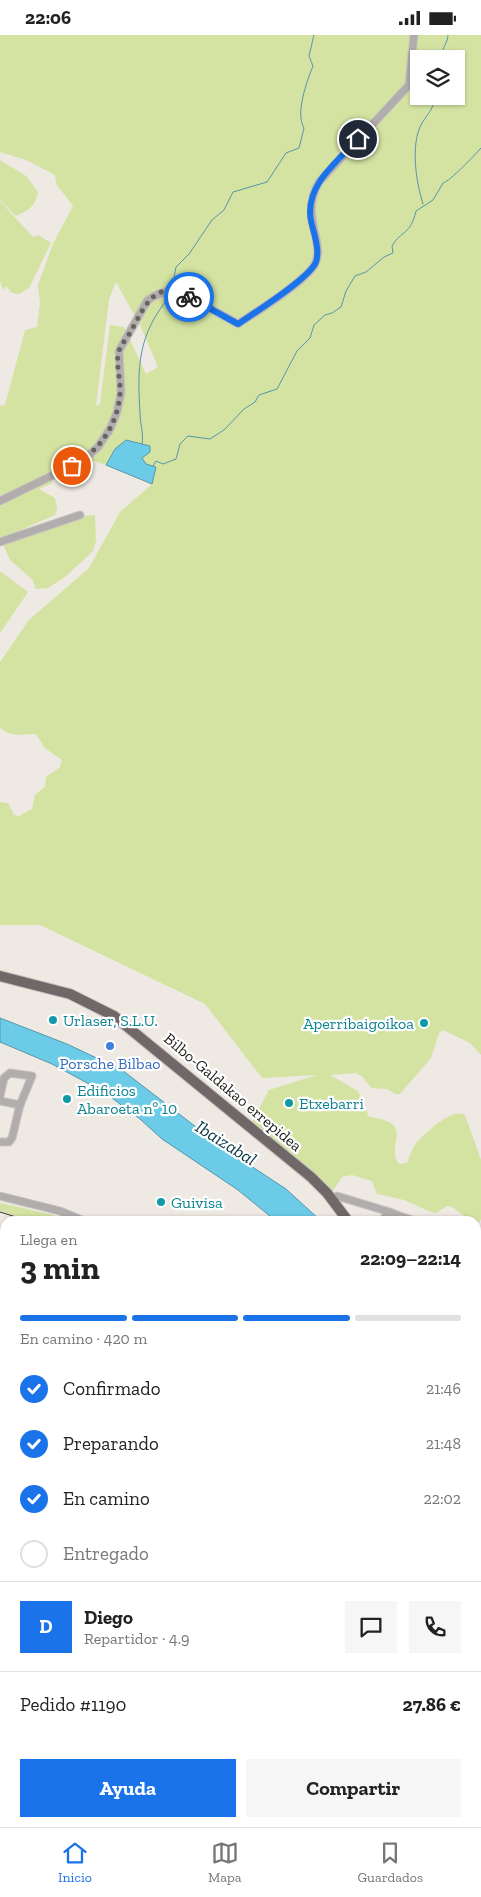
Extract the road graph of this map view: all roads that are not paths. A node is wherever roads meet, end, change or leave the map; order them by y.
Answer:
1 (414, 35) edge
2 (0, 501) edge
3 (80, 515) dead end
4 (0, 542) edge
5 (0, 976) edge
6 (0, 982) edge
7 (0, 1096) edge
8 (0, 1101) edge
9 (20, 1105) junction
10 (0, 1141) edge
11 (0, 1196) edge
12 (337, 1196) dead end
13 (72, 1216) edge
14 (337, 1216) edge
15 (344, 1216) edge
16 (395, 1216) edge

1 - 2 street
3 - 4 street
5 - 15 highway, Bilbo-Galdakao errepidea
6 - 14 highway, Bilbo-Galdakao errepidea
7 - 9 street
8 - 9 street
9 - 10 street
11 - 13 street
12 - 16 street

